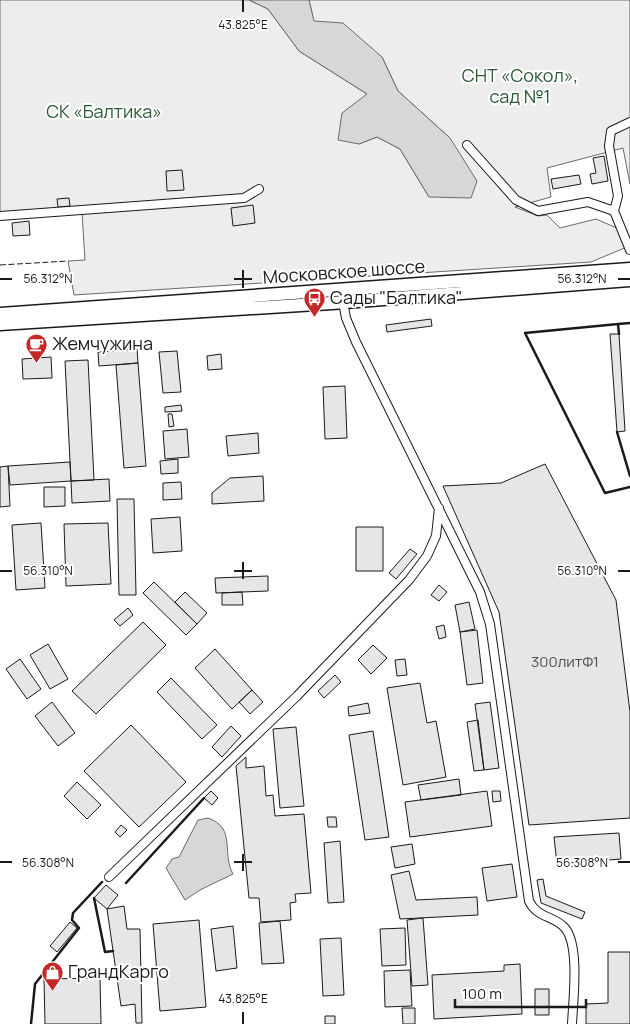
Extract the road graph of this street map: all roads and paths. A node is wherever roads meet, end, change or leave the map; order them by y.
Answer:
1 (630, 122) edge
2 (467, 145) dead end
3 (259, 189) dead end
4 (614, 211) junction
5 (0, 216) edge
6 (630, 250) edge
7 (630, 269) edge
8 (630, 280) edge
9 (342, 296) junction
10 (0, 314) edge
11 (0, 324) edge
12 (439, 508) junction
13 (108, 878) dead end
14 (572, 1024) edge

1 - 4 street
2 - 4 street
3 - 5 street
4 - 6 street
7 - 9 main road, Московское шоссе
8 - 9 main road, Московское шоссе
9 - 10 main road, Московское шоссе
9 - 11 main road, Московское шоссе
9 - 12 street
12 - 13 street
12 - 14 street

